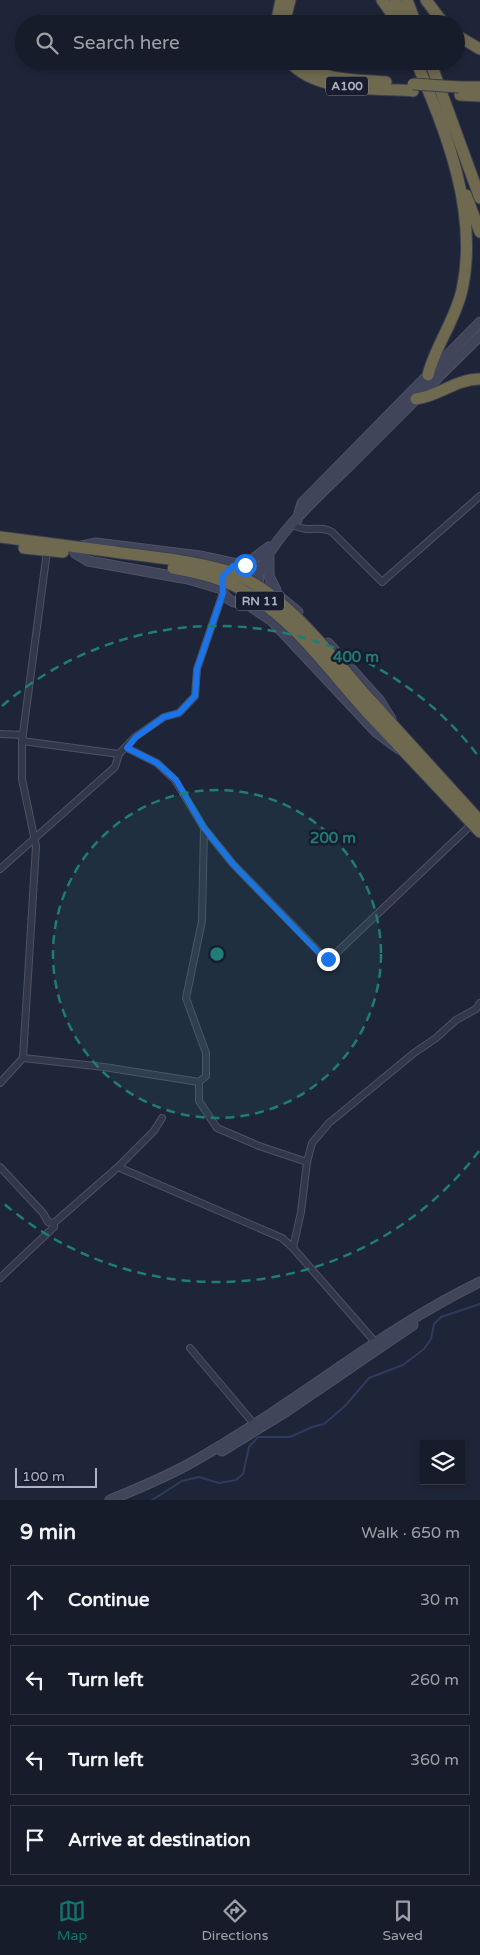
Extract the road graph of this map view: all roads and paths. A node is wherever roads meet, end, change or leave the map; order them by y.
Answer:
1 (281, 0) edge
2 (290, 0) edge
3 (382, 0) edge
4 (395, 0) edge
5 (407, 0) edge
6 (426, 0) edge
7 (278, 15) edge
8 (286, 15) edge
9 (393, 15) edge
10 (401, 15) edge
11 (413, 15) edge
12 (437, 15) edge
13 (465, 40) edge
14 (480, 49) edge
15 (298, 70) edge
16 (310, 70) edge
17 (422, 70) edge
18 (433, 70) edge
19 (480, 87) edge
20 (413, 88) junction
21 (460, 91) junction
22 (480, 96) edge
23 (444, 126) junction
24 (480, 198) edge
25 (480, 232) edge
26 (480, 322) edge
27 (480, 336) edge
28 (428, 375) junction
29 (480, 379) edge
30 (416, 399) junction
31 (480, 496) edge
32 (295, 523) junction
33 (0, 537) edge
34 (281, 538) junction
35 (0, 545) edge
36 (272, 549) junction
37 (77, 550) junction
38 (47, 551) junction
39 (241, 565) junction
40 (259, 579) junction
41 (222, 591) junction
42 (281, 596) junction
43 (244, 602) junction
44 (369, 706) junction
45 (393, 724) junction
46 (0, 734) edge
47 (23, 738) junction
48 (127, 748) junction
49 (402, 751) junction
50 (119, 754) junction
51 (477, 820) edge
52 (204, 828) junction
53 (480, 832) edge
54 (34, 836) junction
55 (0, 869) edge
56 (480, 1004) edge
57 (23, 1058) junction
58 (199, 1082) junction
59 (0, 1083) edge
60 (162, 1118) dead end
61 (307, 1162) junction
62 (0, 1167) edge
63 (118, 1167) junction
64 (52, 1224) junction
65 (293, 1248) junction
66 (0, 1278) edge
67 (480, 1282) edge
68 (480, 1288) edge
69 (376, 1343) junction
70 (190, 1348) dead end
71 (254, 1424) junction
72 (110, 1500) edge
73 (123, 1500) edge

1 - 7 highway
2 - 8 highway
3 - 9 highway
4 - 10 highway
5 - 11 highway
6 - 12 highway
13 - 14 highway
15 - 20 highway, A100
16 - 20 highway, A100
17 - 23 highway
18 - 24 highway
19 - 21 highway, A100
20 - 21 highway, A100, bridge
21 - 22 highway, A100
23 - 25 highway
23 - 28 highway
26 - 28 main road
27 - 30 main road
28 - 32 main road
29 - 30 highway
30 - 32 main road
31 - 32 street
32 - 34 main road
33 - 37 highway, RN 11
34 - 36 main road
34 - 39 main road
35 - 38 highway, RN 11
36 - 40 main road
36 - 42 main road
37 - 38 highway, RN 11
37 - 39 main road, RN 11
37 - 41 main road, RN 11
37 - 44 highway, RN 11, bridge
38 - 47 street
39 - 40 main road
39 - 41 main road
40 - 42 main road, RN 11
40 - 43 main road
41 - 43 main road
41 - 48 street
42 - 45 main road, RN 11
43 - 49 main road, RN 11
44 - 45 highway, RN 11
44 - 49 highway, RN 11
45 - 51 highway, RN 11
46 - 47 street
47 - 50 street
47 - 54 street
48 - 50 street
48 - 52 street
49 - 51 highway, RN 11
50 - 54 street
51 - 52 street
51 - 53 highway, RN 11
52 - 58 street
54 - 55 street
54 - 57 street
56 - 61 street
57 - 58 street
57 - 59 street
58 - 61 street
60 - 63 street
61 - 65 street
62 - 64 street
63 - 64 street
63 - 65 street
64 - 66 street
65 - 69 street
67 - 69 main road
68 - 73 main road
69 - 71 main road
70 - 71 street
71 - 72 main road

